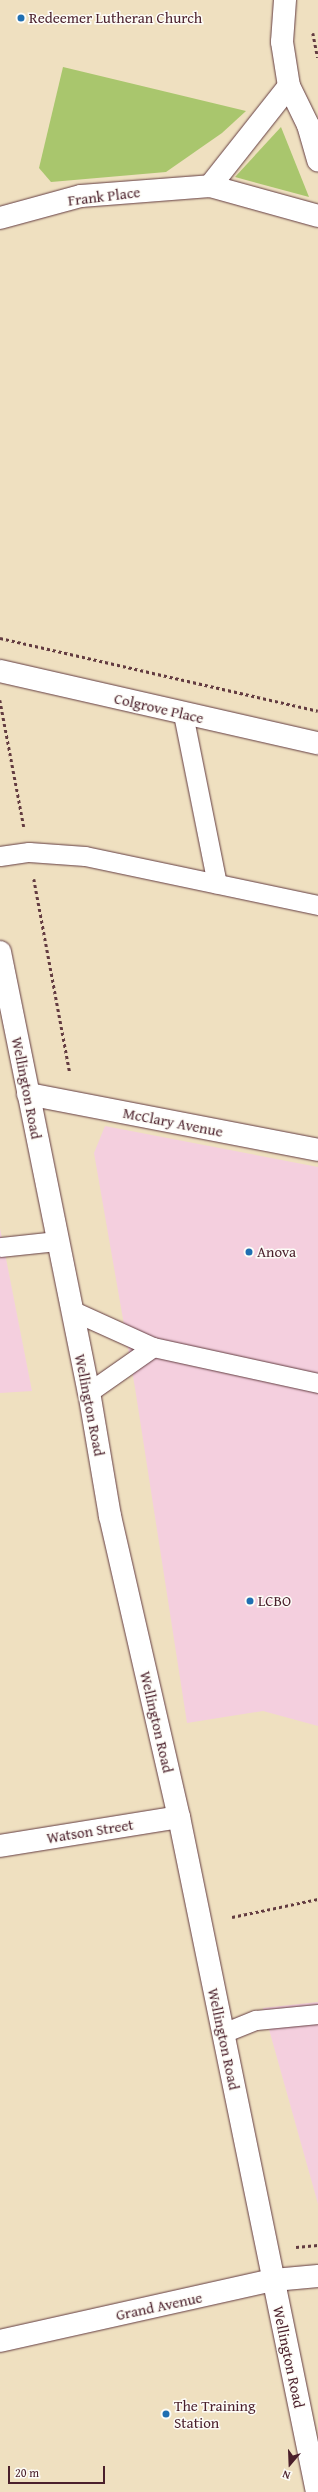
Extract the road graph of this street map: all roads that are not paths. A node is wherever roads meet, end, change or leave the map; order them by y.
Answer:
1 (285, 0) edge
2 (289, 86) junction
3 (318, 161) edge
4 (210, 186) junction
5 (318, 216) edge
6 (0, 218) edge
7 (0, 671) edge
8 (183, 714) junction
9 (318, 743) edge
10 (0, 856) edge
11 (217, 884) junction
12 (318, 905) edge
13 (0, 952) edge
14 (28, 1094) junction
15 (318, 1150) edge
16 (57, 1241) junction
17 (0, 1247) edge
18 (71, 1310) junction
19 (154, 1347) junction
20 (318, 1383) edge
21 (89, 1392) junction
22 (179, 1817) junction
23 (0, 1846) edge
24 (318, 2014) edge
25 (223, 2033) junction
26 (318, 2276) edge
27 (274, 2280) junction
28 (0, 2341) edge
29 (317, 2492) edge

1 - 2 street
2 - 3 street
2 - 4 street
4 - 5 street, Frank Place
4 - 6 street, Frank Place
7 - 8 street, Colgrove Place
8 - 9 street, Colgrove Place
8 - 11 lane
10 - 11 lane
11 - 12 lane
13 - 14 street, Wellington Road
14 - 15 street, McClary Avenue
14 - 16 street, Wellington Road
16 - 17 lane
16 - 18 street, Wellington Road
18 - 19 lane
18 - 21 street, Wellington Road
19 - 20 lane
19 - 21 lane
21 - 22 street, Wellington Road
22 - 23 street, Watson Street
22 - 25 street, Wellington Road
24 - 25 lane
25 - 27 street, Wellington Road
26 - 27 street, Grand Avenue
27 - 28 street, Grand Avenue
27 - 29 street, Wellington Road

